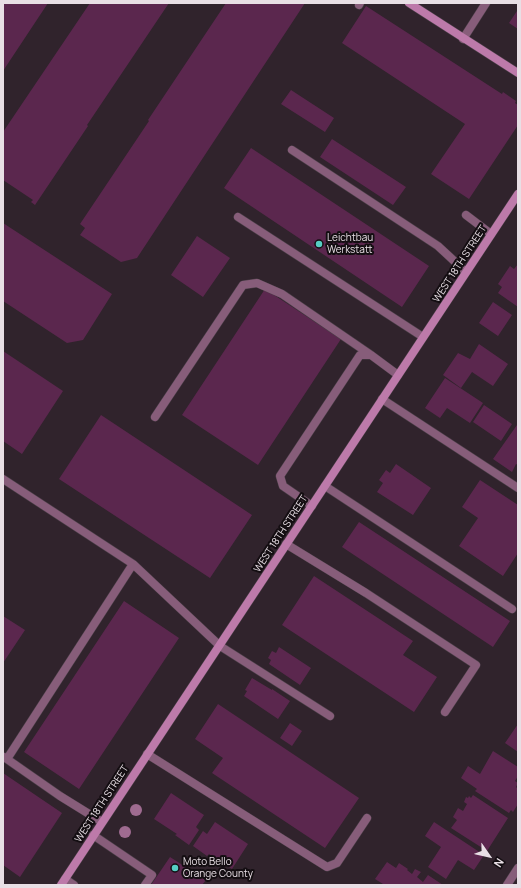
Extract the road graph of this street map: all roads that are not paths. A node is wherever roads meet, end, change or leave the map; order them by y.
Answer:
1 (409, 3) edge
2 (486, 3) edge
3 (463, 38) junction
4 (518, 73) edge
5 (292, 150) dead end
6 (518, 194) edge
7 (466, 215) dead end
8 (238, 217) dead end
9 (491, 234) junction
10 (466, 272) junction
11 (423, 337) junction
12 (371, 355) junction
13 (398, 375) junction
14 (382, 399) junction
15 (154, 417) dead end
16 (3, 479) edge
17 (325, 486) junction
18 (518, 488) edge
19 (312, 506) junction
20 (286, 544) junction
21 (133, 564) junction
22 (512, 609) dead end
23 (220, 646) junction
24 (446, 712) dead end
25 (330, 716) dead end
26 (147, 754) junction
27 (5, 758) edge
28 (367, 818) dead end
29 (102, 822) junction
30 (93, 836) junction
31 (518, 868) edge
32 (63, 882) edge
33 (74, 885) edge
34 (145, 885) edge
35 (507, 885) edge

1 - 3 street
2 - 3 street
3 - 4 street
5 - 10 street
6 - 9 street, WEST 18TH STREET
7 - 9 street
8 - 11 street
9 - 10 street, WEST 18TH STREET
10 - 11 street, WEST 18TH STREET
11 - 13 street, WEST 18TH STREET
12 - 13 street
12 - 15 street
12 - 19 street
13 - 14 street, WEST 18TH STREET
14 - 17 street, WEST 18TH STREET
14 - 18 street
16 - 21 street
17 - 19 street, WEST 18TH STREET
17 - 22 street
19 - 20 street, WEST 18TH STREET
20 - 23 street, WEST 18TH STREET
20 - 24 street
21 - 23 street
21 - 27 street
23 - 25 street
23 - 26 street, WEST 18TH STREET
26 - 28 street
26 - 29 street, WEST 18TH STREET
27 - 29 street
29 - 30 street, WEST 18TH STREET
30 - 32 street, WEST 18TH STREET
30 - 34 street
31 - 35 street
32 - 33 street

